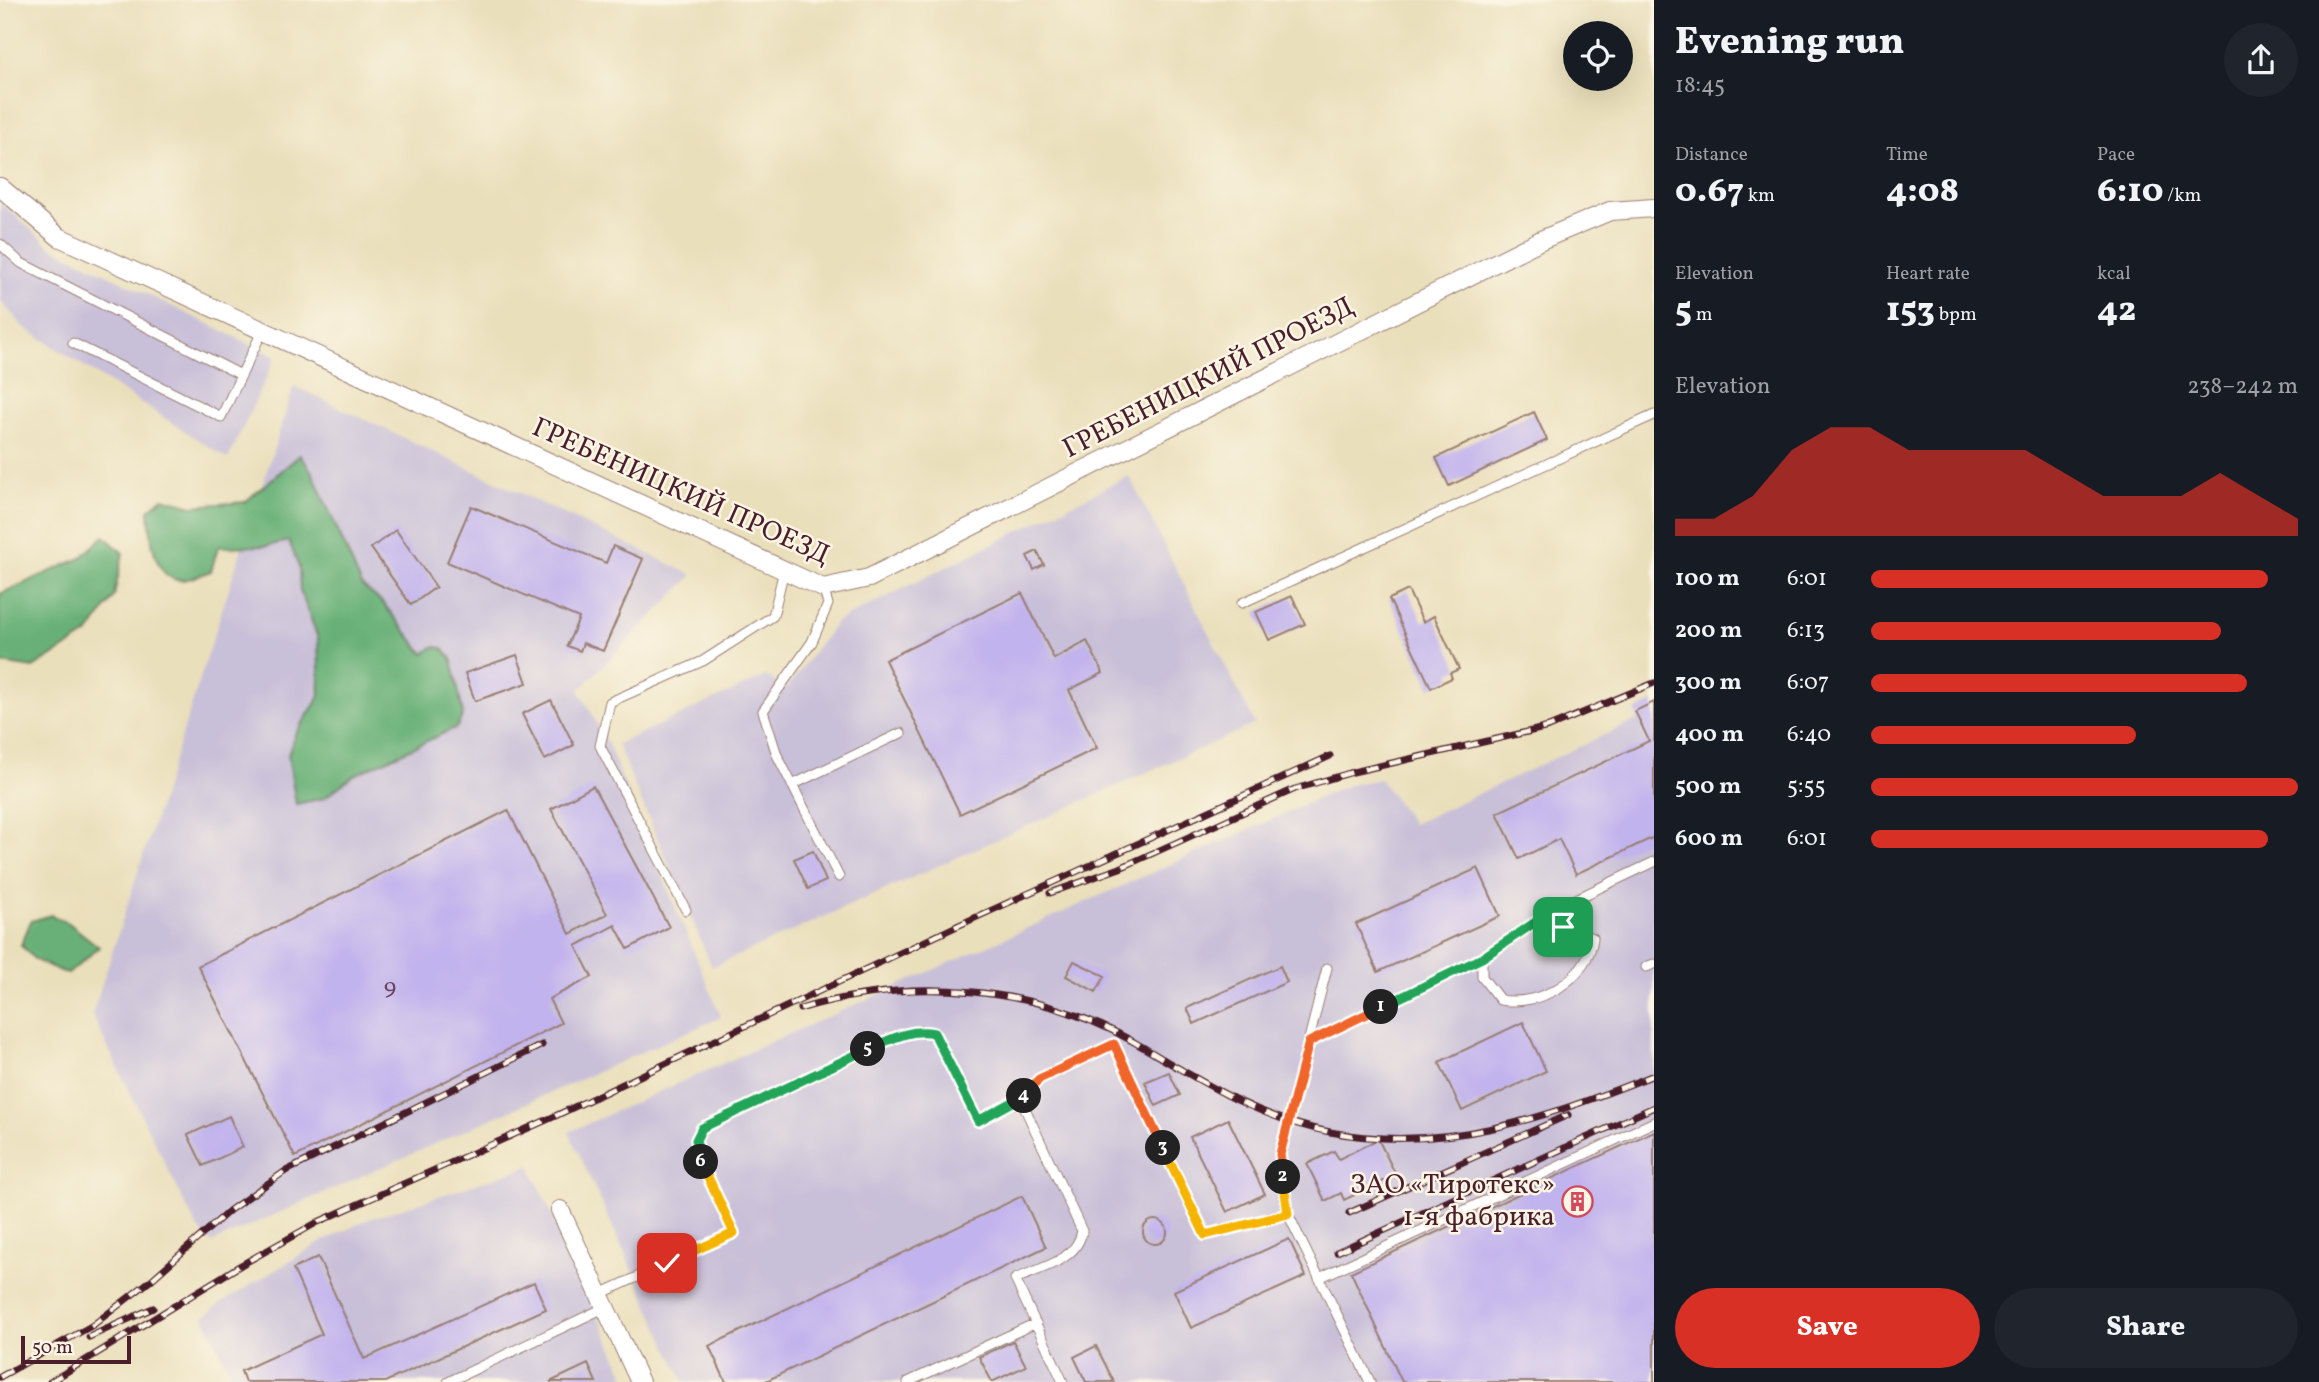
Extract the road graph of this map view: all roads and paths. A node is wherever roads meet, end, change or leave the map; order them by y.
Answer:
1 (0, 187) edge
2 (1654, 208) edge
3 (0, 244) edge
4 (262, 330) junction
5 (73, 343) dead end
6 (239, 374) junction
7 (1654, 415) edge
8 (784, 570) junction
9 (823, 588) junction
10 (1242, 603) dead end
11 (901, 733) dead end
12 (792, 785) junction
13 (1654, 862) edge
14 (839, 877) dead end
15 (1555, 909) junction
16 (686, 910) dead end
17 (1482, 958) junction
18 (1327, 968) dead end
19 (1309, 1042) junction
20 (1021, 1100) junction
21 (1654, 1122) edge
22 (560, 1210) dead end
23 (1288, 1214) junction
24 (1319, 1279) junction
25 (603, 1300) junction
26 (1036, 1323) junction
27 (449, 1382) edge
28 (640, 1382) edge
29 (908, 1382) edge
30 (1063, 1382) edge
31 (1370, 1382) edge

1 - 4 street, ГРЕБЕНИЦКИЙ ПРОЕЗД
2 - 9 street, ГРЕБЕНИЦКИЙ ПРОЕЗД
3 - 6 lane
4 - 6 lane
4 - 8 street, ГРЕБЕНИЦКИЙ ПРОЕЗД
5 - 6 lane
7 - 10 lane
8 - 9 street, ГРЕБЕНИЦКИЙ ПРОЕЗД
8 - 16 lane
9 - 12 lane
11 - 12 lane
12 - 14 lane
13 - 15 lane
15 - 17 lane
15 - 17 lane
17 - 19 lane
18 - 19 lane
19 - 23 lane
20 - 23 lane
20 - 25 lane
20 - 26 lane
21 - 24 lane
22 - 25 street
23 - 24 lane
24 - 31 lane
25 - 27 lane
25 - 28 street
26 - 29 lane
26 - 30 lane

